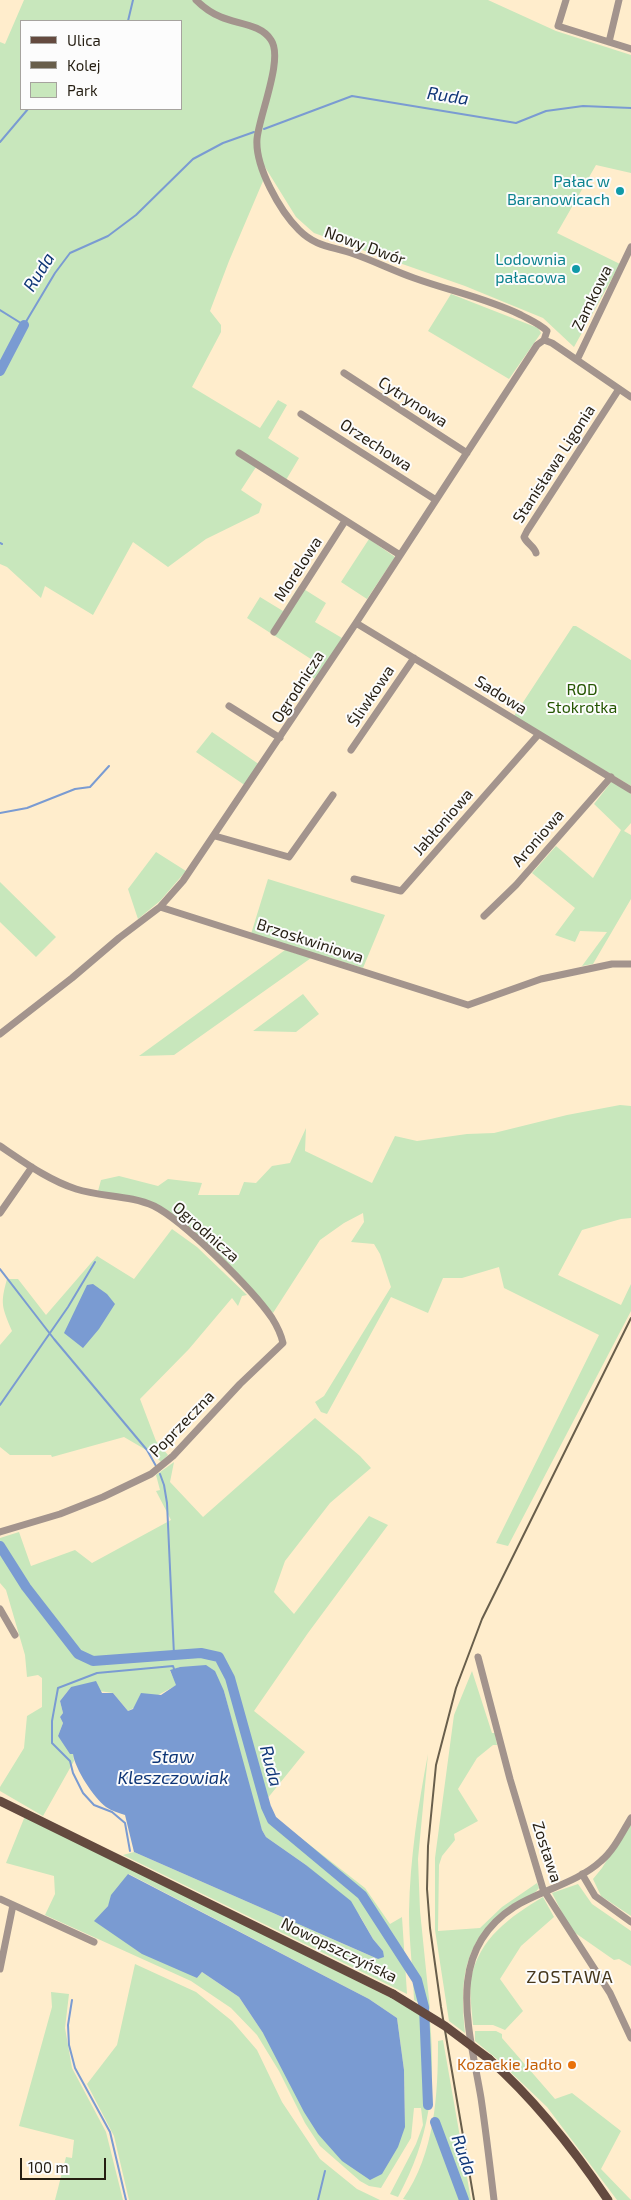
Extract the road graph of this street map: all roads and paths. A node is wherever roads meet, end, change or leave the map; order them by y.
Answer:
1 (196, 0) edge
2 (566, 0) edge
3 (619, 0) edge
4 (609, 42) junction
5 (631, 49) edge
6 (631, 247) edge
7 (544, 340) junction
8 (577, 360) junction
9 (344, 374) dead end
10 (619, 389) junction
11 (631, 398) edge
12 (301, 414) dead end
13 (239, 453) dead end
14 (467, 453) junction
15 (436, 500) junction
16 (345, 521) junction
17 (536, 553) dead end
18 (400, 555) junction
19 (356, 623) junction
20 (274, 632) dead end
21 (414, 658) junction
22 (229, 706) dead end
23 (538, 735) junction
24 (280, 738) junction
25 (351, 750) dead end
26 (611, 777) junction
27 (631, 790) edge
28 (333, 795) dead end
29 (215, 836) junction
30 (354, 879) dead end
31 (160, 907) junction
32 (484, 916) dead end
33 (631, 964) edge
34 (0, 1034) edge
35 (0, 1146) edge
36 (32, 1167) junction
37 (0, 1212) edge
38 (284, 1343) joint
39 (0, 1532) edge
40 (0, 1609) edge
41 (14, 1635) dead end
42 (478, 1657) dead end
43 (0, 1801) edge
44 (631, 1818) edge
45 (582, 1874) junction
46 (544, 1891) junction
47 (0, 1899) edge
48 (13, 1905) junction
49 (631, 1922) edge
50 (94, 1942) dead end
51 (0, 1969) edge
52 (631, 2038) edge
53 (494, 2200) edge
54 (608, 2200) edge

1 - 7 street, Nowy Dwór
2 - 4 street
3 - 4 street
4 - 5 street
6 - 8 street, Zamkowa
7 - 8 street
7 - 14 street, Ogrodnicza
8 - 10 street
9 - 14 street, Cytrynowa
10 - 11 street
10 - 17 street, Stanisława Ligonia
12 - 15 street, Orzechowa
13 - 16 street
14 - 15 street, Ogrodnicza
15 - 18 street, Ogrodnicza
16 - 18 street
16 - 20 street, Morelowa
18 - 19 street, Ogrodnicza
19 - 21 street, Sadowa
19 - 24 street, Ogrodnicza
21 - 23 street, Sadowa
21 - 25 street, Śliwkowa
22 - 24 street
23 - 26 street, Sadowa
23 - 30 street, Jabłoniowa
24 - 29 street, Ogrodnicza
26 - 27 street, Sadowa
26 - 32 street, Aroniowa
28 - 29 street
29 - 31 street, Ogrodnicza
31 - 33 street, Brzoskwiniowa
31 - 34 street, Ogrodnicza
35 - 36 street, Ogrodnicza
36 - 37 street
36 - 38 street, Ogrodnicza
38 - 39 street, Poprzeczna
40 - 41 street
42 - 46 street, Zostawa
43 - 54 main road, Nowopszczyńska, bridge
44 - 45 street
45 - 46 street
45 - 49 street
46 - 52 street, Zostawa
46 - 53 street
47 - 48 street
48 - 50 street
48 - 51 street

